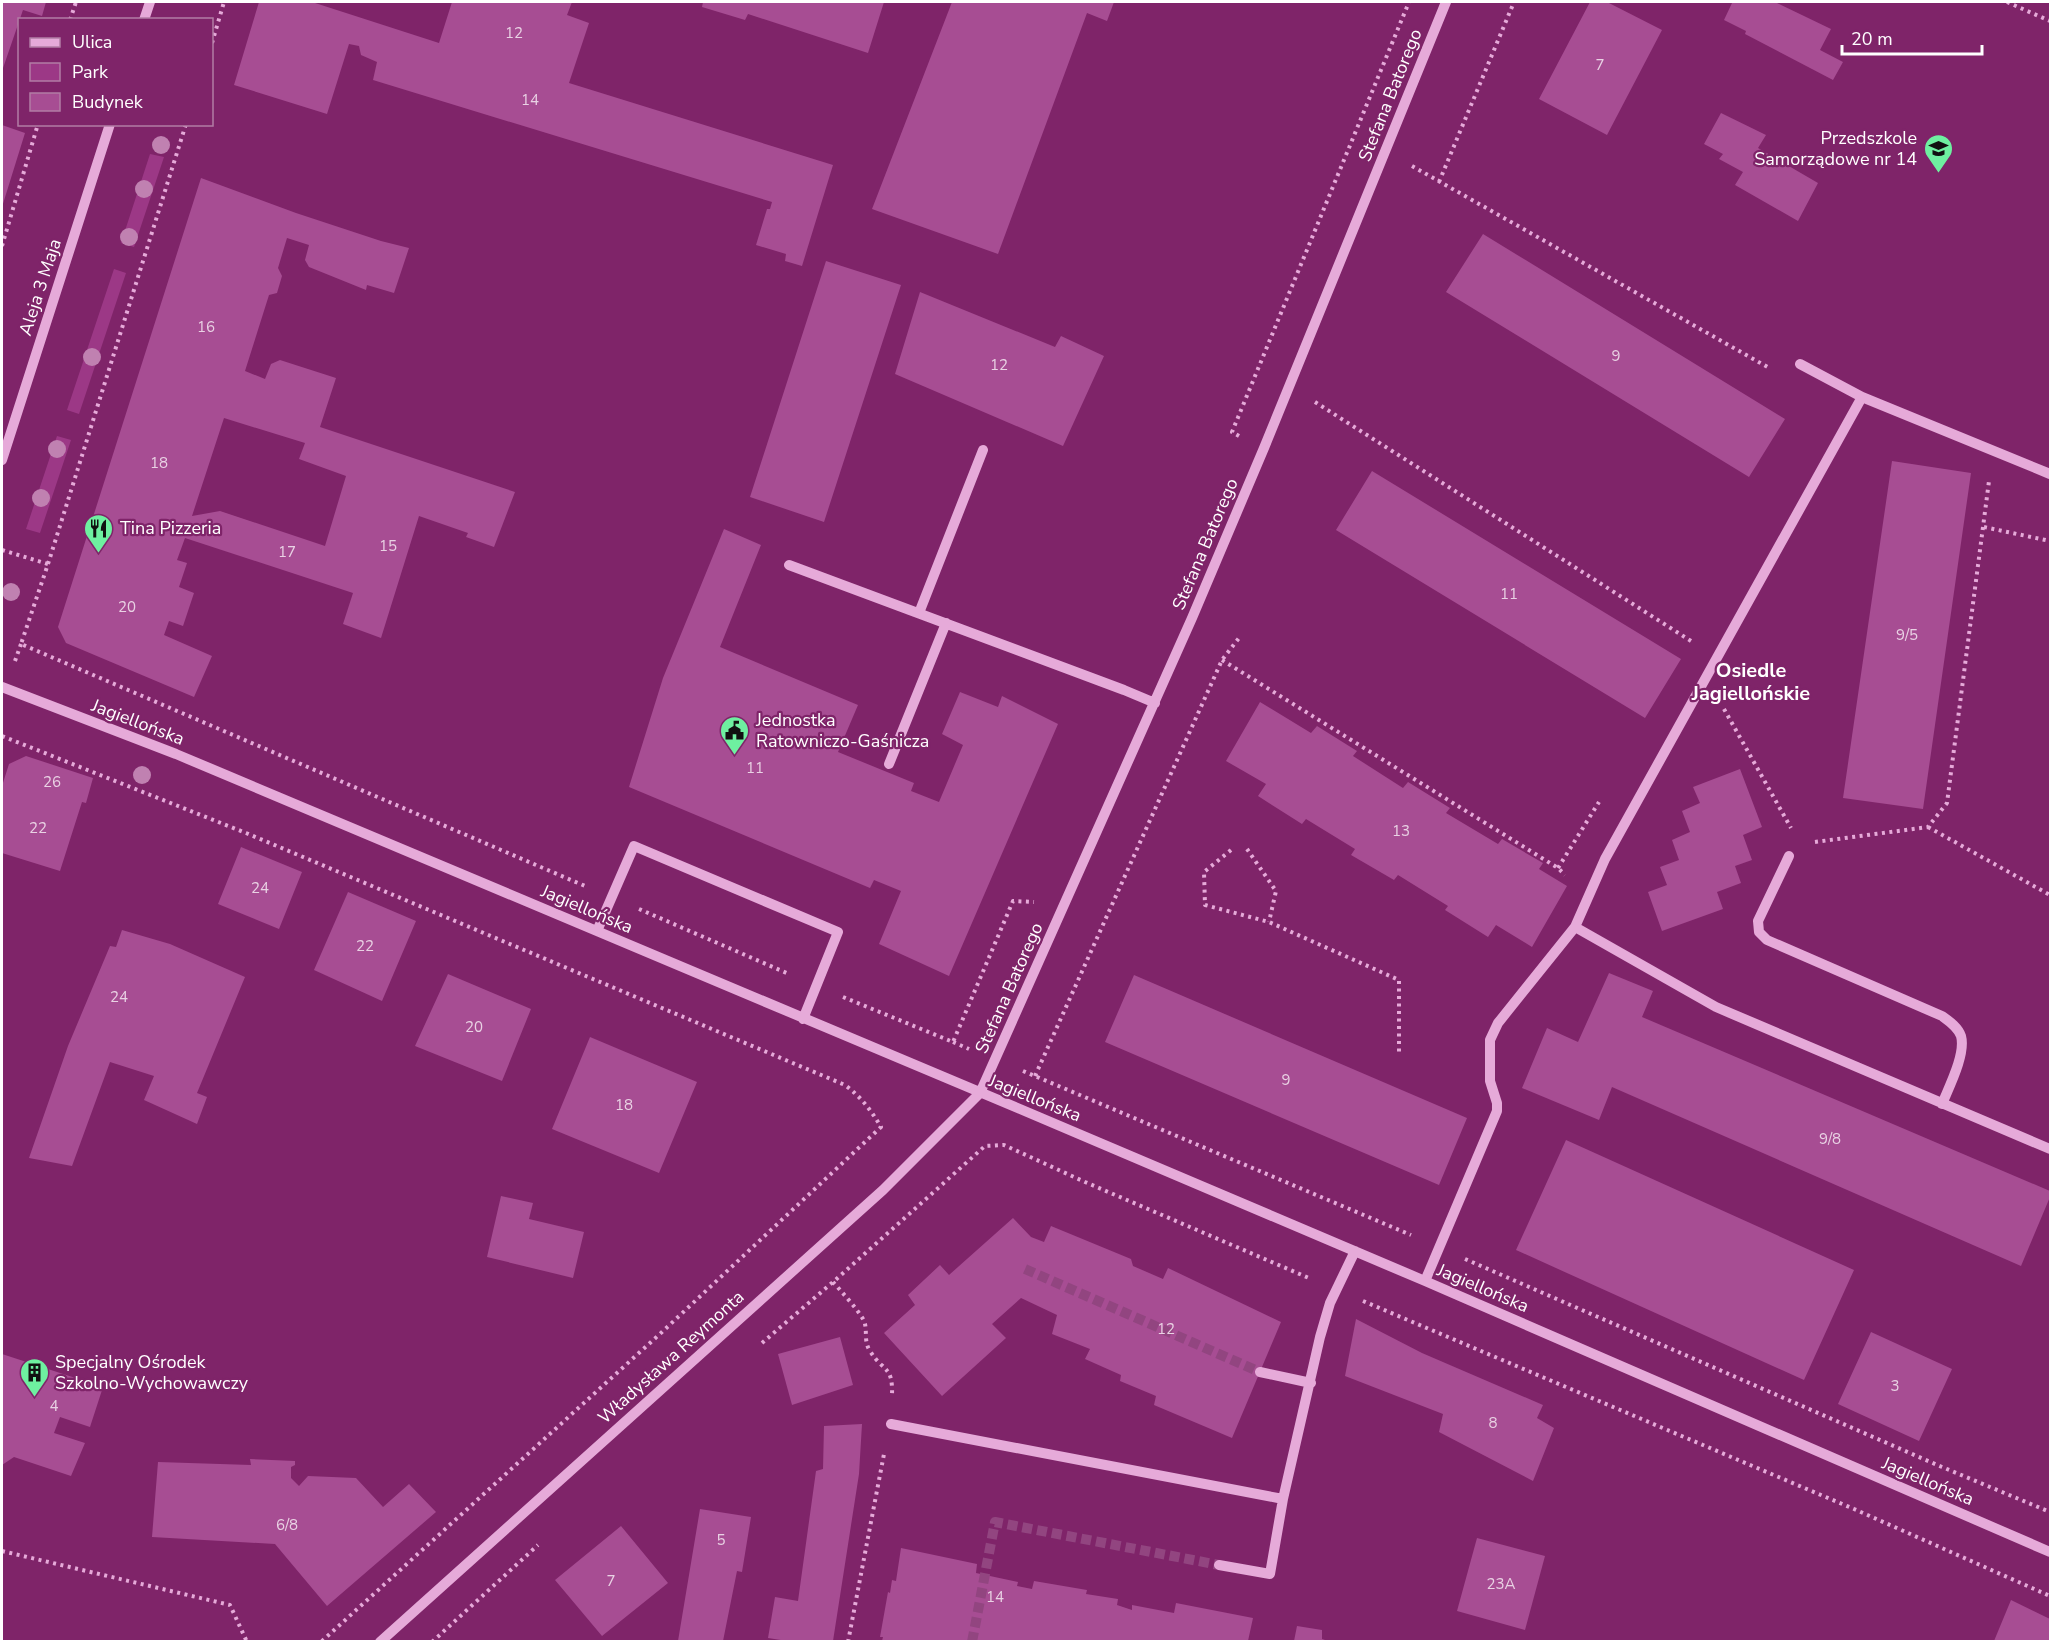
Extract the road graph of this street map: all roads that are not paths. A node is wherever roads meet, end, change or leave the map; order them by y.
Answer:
1 (150, 2) edge
2 (1446, 2) edge
3 (145, 18) edge
4 (109, 126) edge
5 (1800, 364) dead end
6 (1862, 397) junction
7 (983, 450) dead end
8 (2, 460) edge
9 (2050, 474) edge
10 (789, 565) dead end
11 (919, 613) junction
12 (946, 623) junction
13 (2, 687) edge
14 (1155, 703) junction
15 (889, 764) dead end
16 (1789, 856) dead end
17 (1575, 927) junction
18 (597, 931) junction
19 (803, 1019) junction
20 (980, 1093) junction
21 (1942, 1104) junction
22 (2050, 1149) edge
23 (1355, 1251) junction
24 (1425, 1281) junction
25 (1260, 1372) tunnel mouth
26 (1311, 1383) junction
27 (891, 1424) road end
28 (1283, 1499) junction
29 (2050, 1552) edge
30 (1219, 1565) tunnel mouth
31 (380, 1641) edge

1 - 3 street
2 - 14 street, Stefana Batorego
4 - 8 street, Aleja 3 Maja
5 - 6 street
6 - 9 street
6 - 17 street
7 - 11 street
10 - 11 street
11 - 12 street
12 - 14 street
12 - 15 street
13 - 18 street, Jagiellońska
14 - 20 street, Stefana Batorego
16 - 21 street
17 - 21 street
17 - 24 street
18 - 19 street, Jagiellońska
18 - 19 street
19 - 20 street, Jagiellońska
20 - 23 street, Jagiellońska
20 - 31 street, Władysława Reymonta
21 - 22 street
23 - 24 street, Jagiellońska
23 - 26 street
24 - 29 street, Jagiellońska
25 - 26 street
26 - 28 street
27 - 28 street
28 - 30 street

